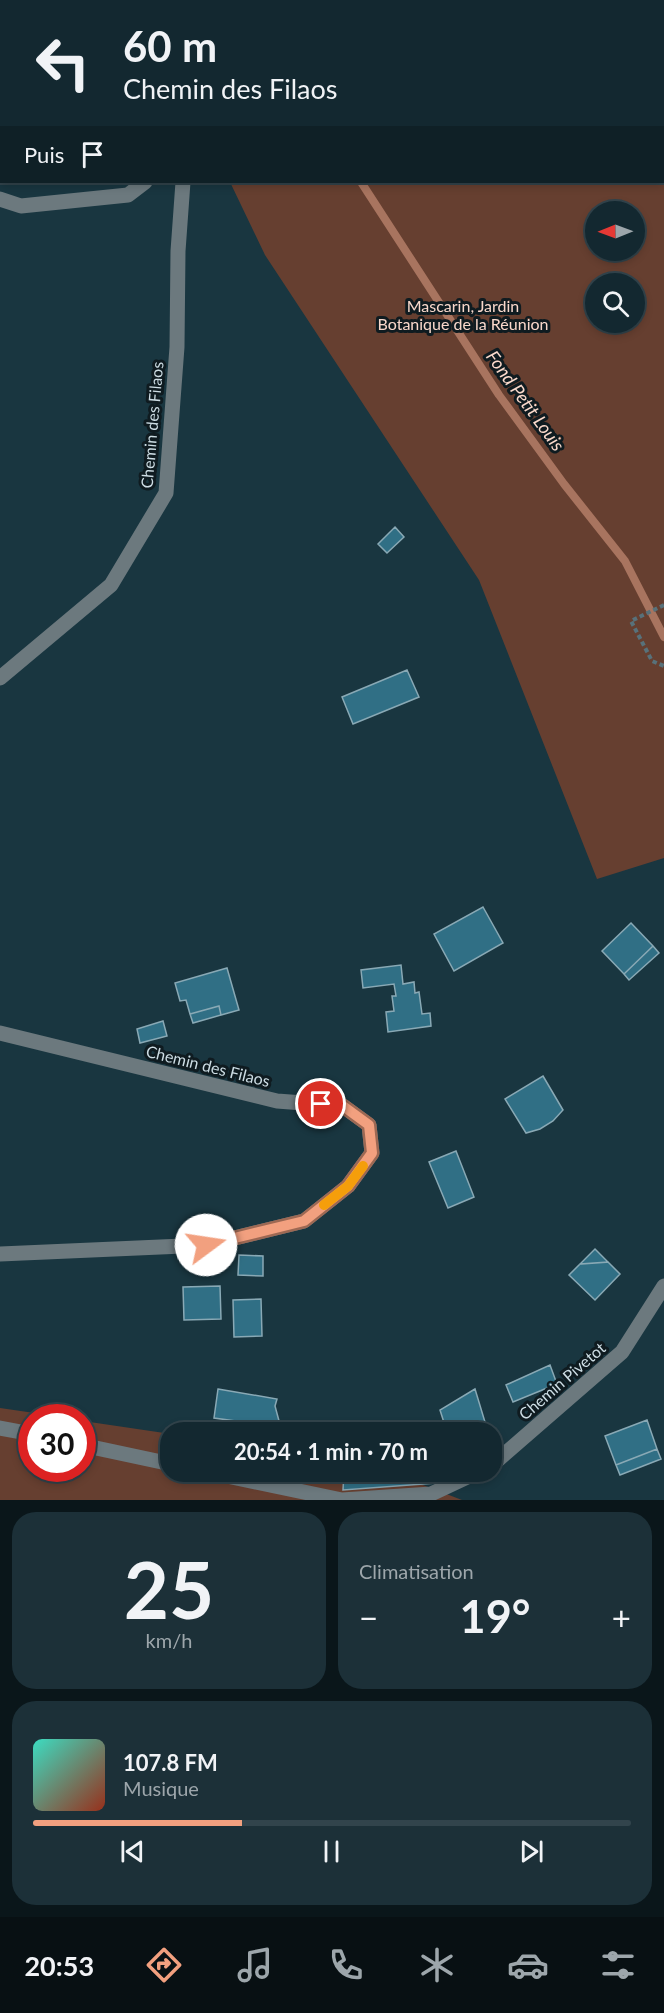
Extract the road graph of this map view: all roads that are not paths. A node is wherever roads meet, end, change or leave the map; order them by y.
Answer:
1 (144, 183) edge
2 (183, 183) edge
3 (0, 199) edge
4 (0, 678) edge
5 (0, 1033) edge
6 (0, 1254) edge
7 (664, 1286) edge
8 (0, 1428) edge
9 (18, 1431) edge
10 (96, 1448) edge
11 (502, 1456) edge
12 (160, 1462) edge
13 (256, 1482) edge
14 (457, 1482) edge

1 - 3 street
2 - 4 street, Chemin des Filaos
5 - 6 street, Chemin des Filaos
7 - 11 street, Chemin Pivetot
8 - 9 street
10 - 12 street
13 - 14 street

